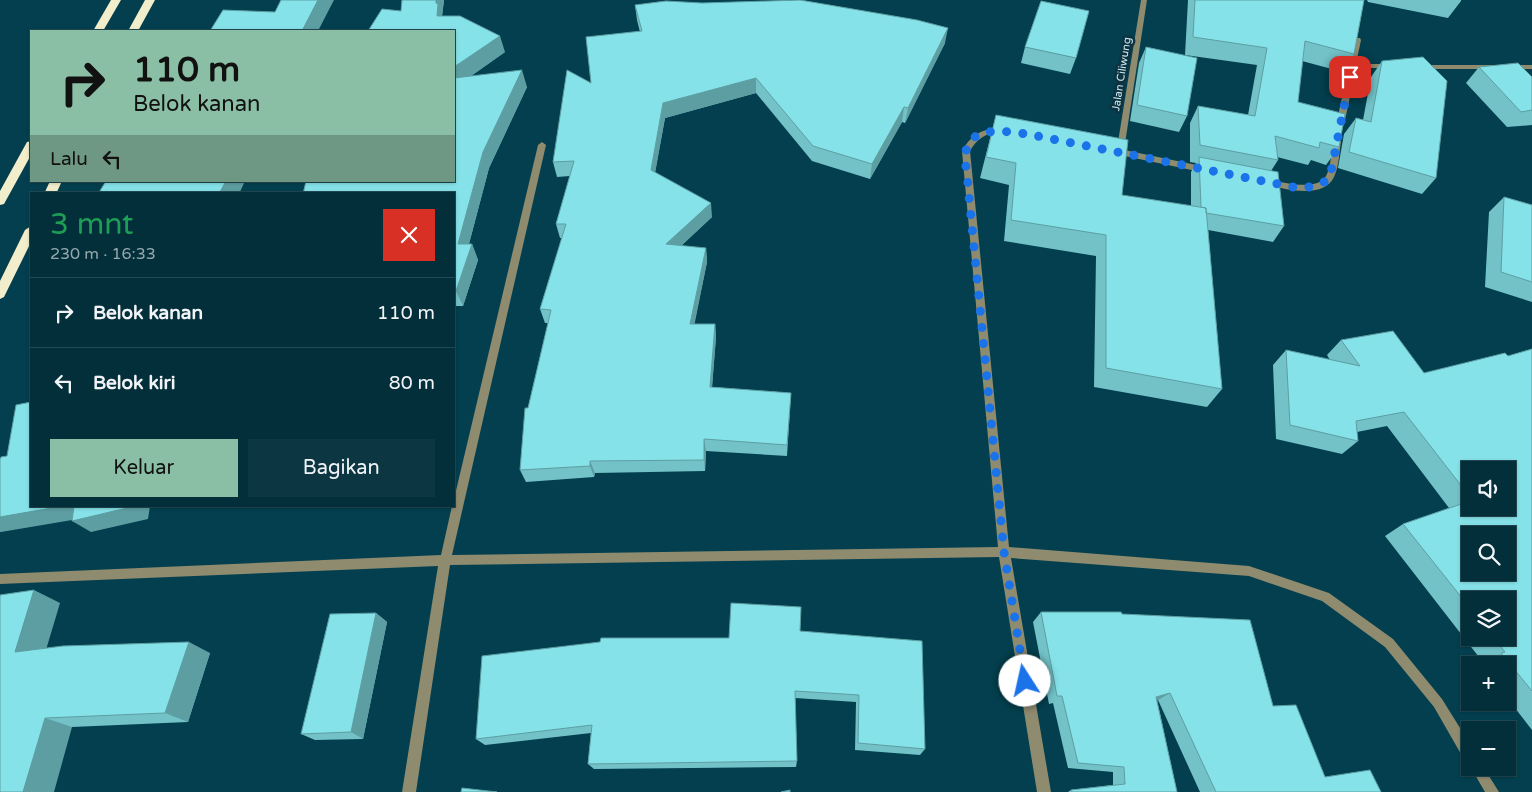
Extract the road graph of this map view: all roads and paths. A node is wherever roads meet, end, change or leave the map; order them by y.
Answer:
1 (116, 0) edge
2 (150, 0) edge
3 (1144, 0) edge
4 (1359, 28) edge
5 (99, 30) edge
6 (134, 30) edge
7 (1400, 66) edge
8 (1410, 66) edge
9 (1532, 68) edge
10 (1350, 77) dead end
11 (1019, 133) edge
12 (542, 145) dead end
13 (30, 147) edge
14 (1101, 148) edge
15 (1120, 152) junction
16 (1212, 171) edge
17 (1260, 181) edge
18 (0, 201) edge
19 (30, 232) edge
20 (0, 294) edge
21 (1004, 552) junction
22 (445, 560) junction
23 (0, 579) edge
24 (1461, 741) edge
25 (1482, 776) edge
26 (409, 792) edge
27 (1044, 792) edge
28 (1492, 792) edge

1 - 5 highway
2 - 6 highway
3 - 15 street, Jalan Ciliwung
4 - 7 street
8 - 9 street
10 - 17 street
11 - 21 street
12 - 22 street
13 - 18 highway
14 - 15 street
15 - 16 street
19 - 20 highway
21 - 22 street
21 - 24 street
21 - 27 street
22 - 23 street
22 - 26 street
25 - 28 street

